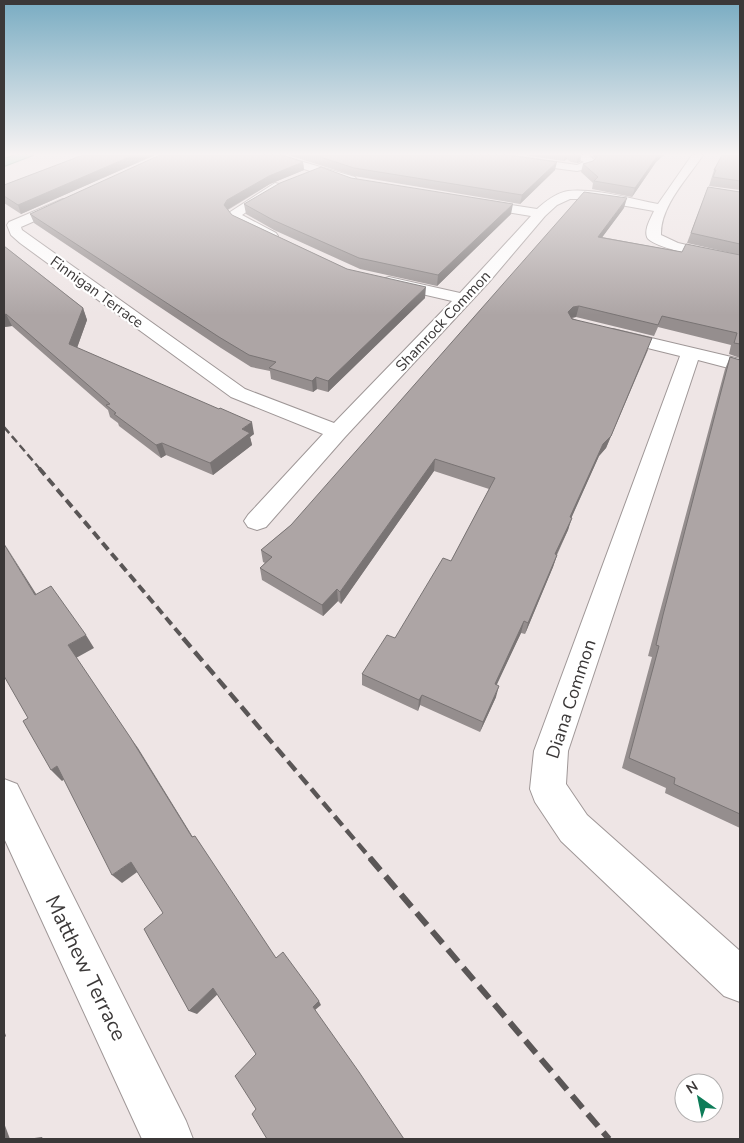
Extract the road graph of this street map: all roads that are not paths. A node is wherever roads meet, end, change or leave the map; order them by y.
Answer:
1 (53, 208) edge
2 (242, 208) edge
3 (510, 208) edge
4 (546, 208) edge
5 (661, 208) edge
6 (540, 213) junction
7 (285, 243) edge
8 (740, 261) edge
9 (373, 279) edge
10 (463, 299) junction
11 (596, 329) edge
12 (691, 353) junction
13 (740, 365) edge
14 (337, 432) junction
15 (257, 521) dead end
16 (4, 796) edge
17 (740, 980) edge
18 (168, 1139) edge

1 - 14 street, Finnigan Terrace
2 - 7 street
3 - 6 street
4 - 6 street, Shamrock Common
5 - 8 street
6 - 10 street, Shamrock Common
9 - 10 street
10 - 14 street, Shamrock Common
11 - 12 street
12 - 13 street
12 - 17 street, Diana Common
14 - 15 street, Shamrock Common
16 - 18 street, Matthew Terrace

